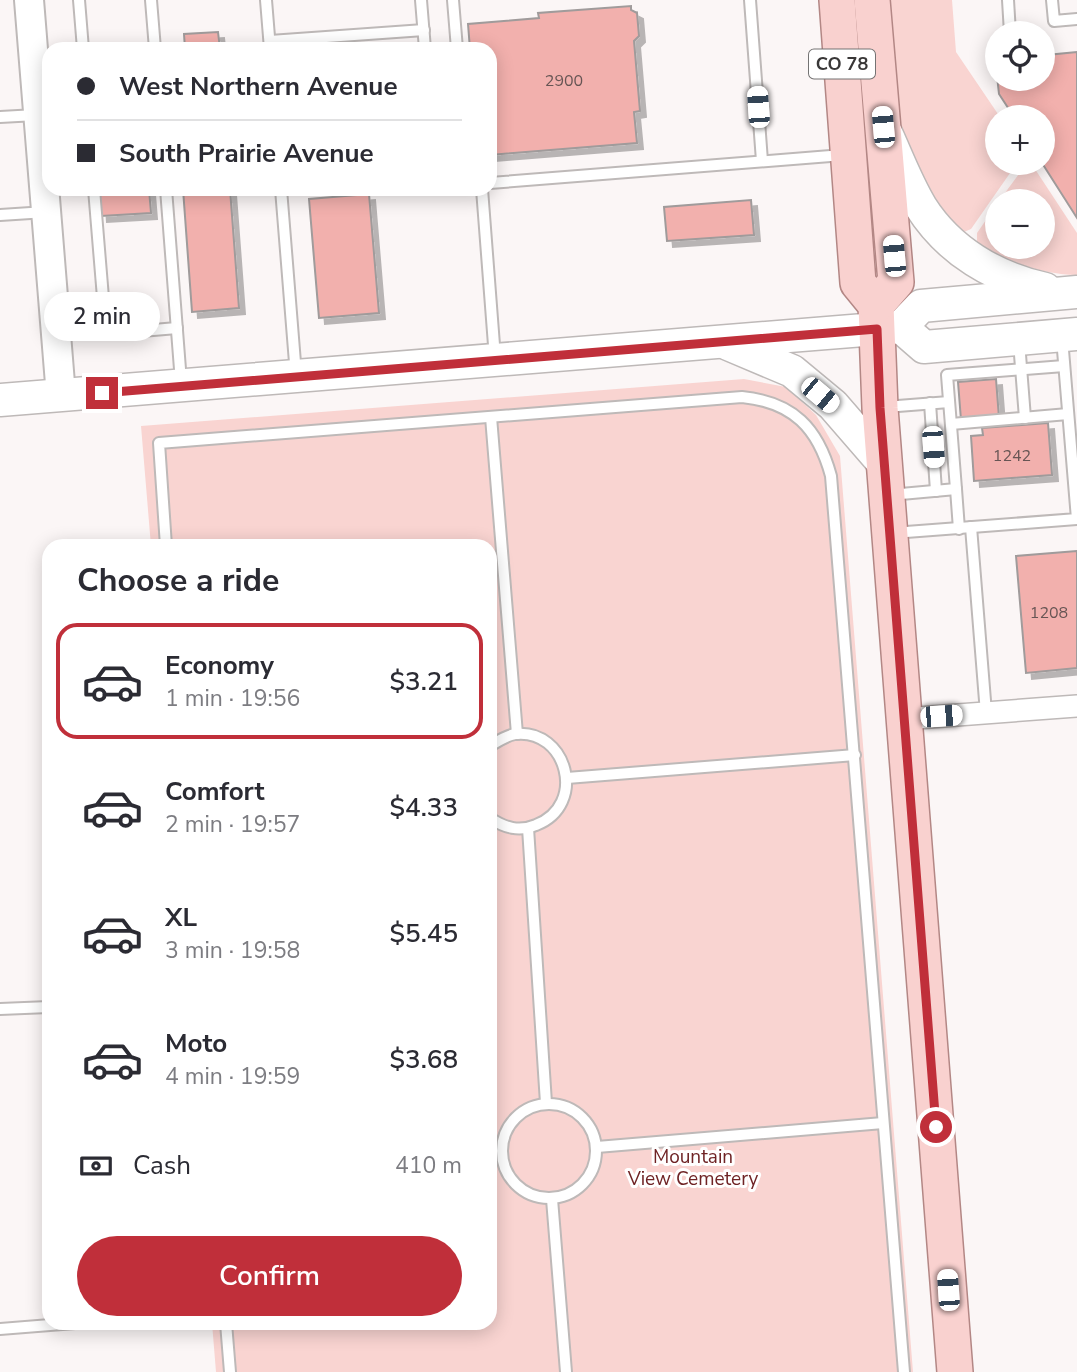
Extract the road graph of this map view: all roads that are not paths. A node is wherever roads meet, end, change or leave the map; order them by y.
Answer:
1 (29, 0) edge
2 (79, 0) edge
3 (151, 0) edge
4 (266, 0) edge
5 (421, 0) edge
6 (453, 0) edge
7 (750, 0) edge
8 (837, 0) edge
9 (873, 0) edge
10 (1008, 0) edge
11 (1052, 0) edge
12 (1077, 19) edge
13 (1009, 21) edge
14 (424, 30) junction
15 (82, 42) edge
16 (154, 42) edge
17 (270, 42) edge
18 (301, 42) edge
19 (425, 42) edge
20 (456, 42) edge
21 (39, 114) junction
22 (0, 117) edge
23 (883, 127) junction
24 (42, 150) edge
25 (849, 154) junction
26 (762, 161) junction
27 (497, 182) edge
28 (46, 196) edge
29 (95, 196) edge
30 (167, 196) edge
31 (282, 196) edge
32 (482, 196) edge
33 (47, 211) junction
34 (0, 215) edge
35 (1070, 293) edge
36 (885, 320) junction
37 (177, 328) junction
38 (723, 342) junction
39 (1067, 345) edge
40 (1020, 354) junction
41 (495, 361) junction
42 (296, 377) junction
43 (182, 386) junction
44 (61, 396) junction
45 (0, 400) edge
46 (949, 402) junction
47 (930, 403) junction
48 (880, 408) junction
49 (1068, 414) junction
50 (491, 417) junction
51 (1025, 418) junction
52 (951, 424) junction
53 (886, 480) junction
54 (956, 489) junction
55 (936, 491) junction
56 (965, 528) junction
57 (890, 534) junction
58 (166, 539) edge
59 (1077, 706) edge
60 (986, 713) junction
61 (904, 719) junction
62 (517, 734) junction
63 (497, 742) edge
64 (855, 755) junction
65 (567, 778) junction
66 (497, 823) edge
67 (528, 828) junction
68 (42, 1007) edge
69 (0, 1009) edge
70 (546, 1103) junction
71 (883, 1123) junction
72 (597, 1147) junction
73 (502, 1154) junction
74 (497, 1155) edge
75 (552, 1199) junction
76 (42, 1326) edge
77 (0, 1329) edge
78 (227, 1330) edge
79 (230, 1372) edge
80 (566, 1372) edge
81 (904, 1372) edge
82 (955, 1372) edge

1 - 21 street
2 - 15 lane
3 - 16 lane
4 - 17 lane
5 - 14 lane
6 - 20 lane
7 - 26 lane
8 - 25 main road, CO 78
9 - 23 main road, CO 78
10 - 13 lane
11 - 12 lane
14 - 18 lane
14 - 19 lane
21 - 22 lane
21 - 24 street
23 - 35 main road
23 - 36 main road, CO 78
25 - 26 lane
25 - 36 main road, CO 78
26 - 27 lane
28 - 33 street
29 - 37 lane
30 - 37 lane
31 - 42 lane
32 - 41 lane
33 - 34 lane
33 - 44 street
35 - 36 main road
36 - 38 main road
36 - 40 main road
36 - 48 main road
37 - 43 lane
38 - 41 main road
38 - 53 main road
39 - 40 main road
39 - 49 lane
40 - 46 lane
40 - 51 lane
41 - 42 main road
42 - 43 main road
43 - 44 main road
44 - 45 main road
46 - 47 lane
46 - 52 lane
47 - 48 lane
47 - 55 lane
48 - 53 main road
49 - 51 lane
49 - 56 lane
50 - 58 lane
50 - 62 lane
50 - 64 lane
51 - 52 lane
52 - 54 lane
53 - 55 lane
53 - 57 main road
54 - 55 lane
54 - 56 lane
56 - 57 lane
56 - 60 lane
57 - 61 main road
59 - 60 street
60 - 61 street
61 - 82 main road
62 - 63 lane
62 - 65 lane
64 - 65 lane
64 - 71 lane
65 - 67 lane
66 - 67 lane
67 - 70 lane
68 - 69 lane
70 - 72 lane
70 - 73 lane
71 - 72 lane
71 - 81 lane
72 - 75 lane
73 - 74 lane
73 - 75 lane
75 - 80 lane
76 - 77 lane
78 - 79 lane

